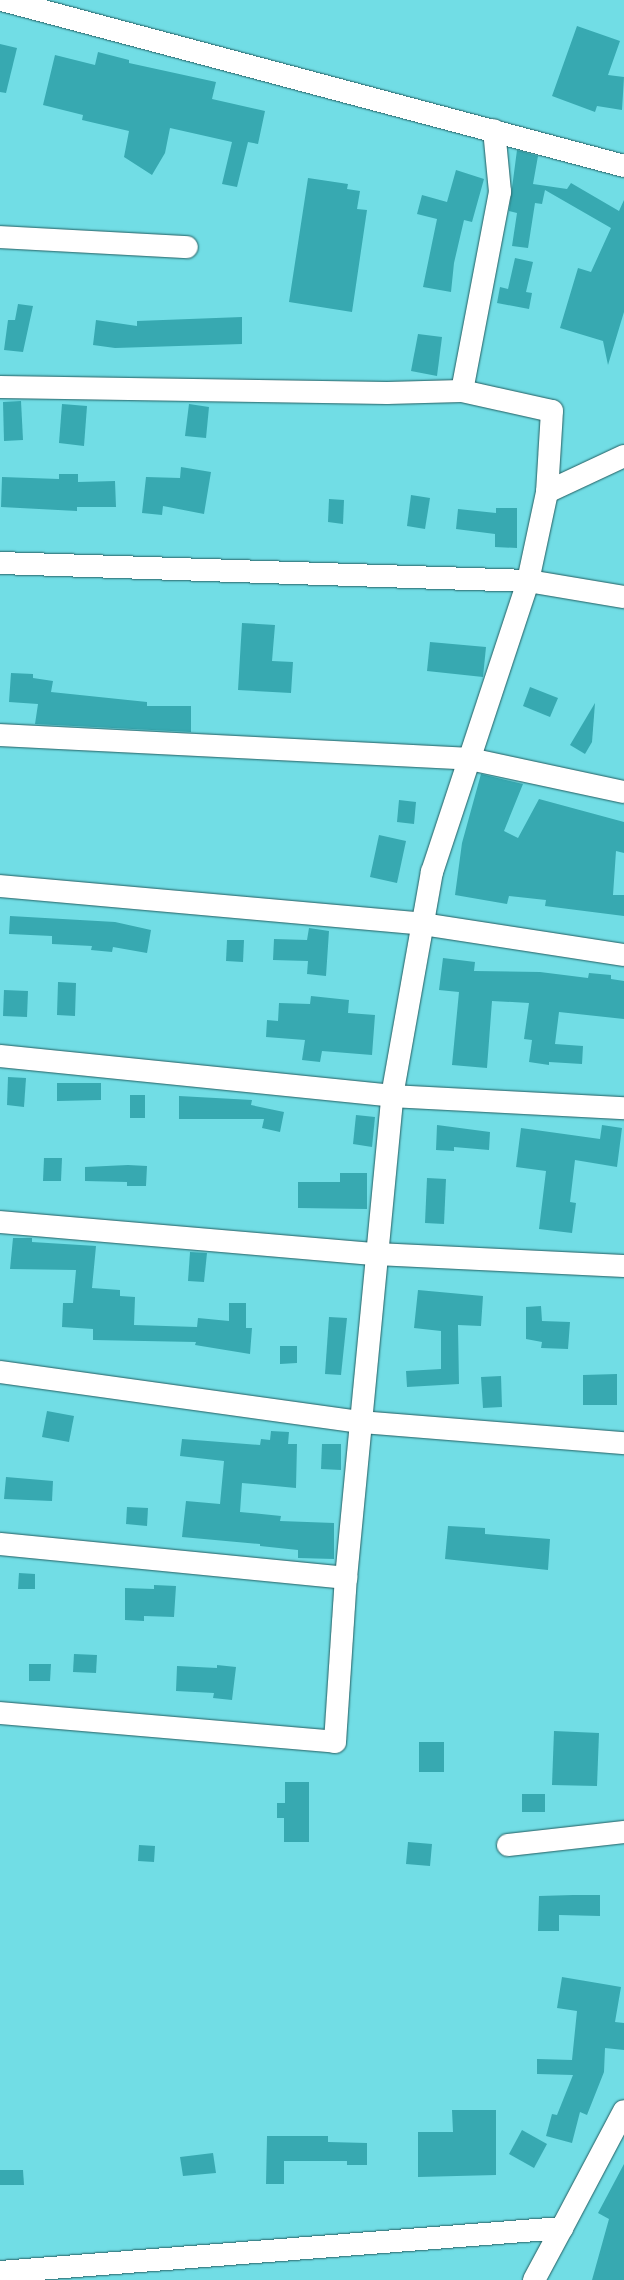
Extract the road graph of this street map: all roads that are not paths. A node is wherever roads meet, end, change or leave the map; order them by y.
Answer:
1 (2, 0) edge
2 (494, 130) junction
3 (624, 166) edge
4 (0, 237) edge
5 (187, 247) dead end
6 (0, 387) edge
7 (462, 391) junction
8 (624, 456) edge
9 (547, 492) junction
10 (0, 563) edge
11 (528, 581) junction
12 (624, 597) edge
13 (0, 735) edge
14 (470, 759) junction
15 (624, 792) edge
16 (0, 886) edge
17 (423, 924) junction
18 (624, 955) edge
19 (0, 1056) edge
20 (392, 1096) junction
21 (624, 1108) edge
22 (0, 1222) edge
23 (377, 1254) junction
24 (624, 1266) edge
25 (0, 1372) edge
26 (361, 1422) junction
27 (624, 1443) edge
28 (0, 1544) edge
29 (346, 1578) junction
30 (0, 1713) edge
31 (624, 1832) edge
32 (508, 1845) dead end
33 (624, 2111) edge
34 (562, 2228) junction
35 (0, 2272) edge
36 (534, 2280) edge

1 - 2 street
2 - 3 street
2 - 7 street
4 - 5 street
6 - 7 street
7 - 9 street
8 - 9 street
9 - 11 street
10 - 11 street
11 - 12 street
11 - 14 street
13 - 14 street
14 - 15 street
14 - 17 street
16 - 17 street
17 - 18 street
17 - 20 street
19 - 20 street
20 - 21 street
20 - 23 street
22 - 23 street
23 - 24 street
23 - 26 street
25 - 26 street
26 - 27 street
26 - 29 street
28 - 29 street
29 - 30 street
31 - 32 street
33 - 34 street
34 - 35 street
34 - 36 street

